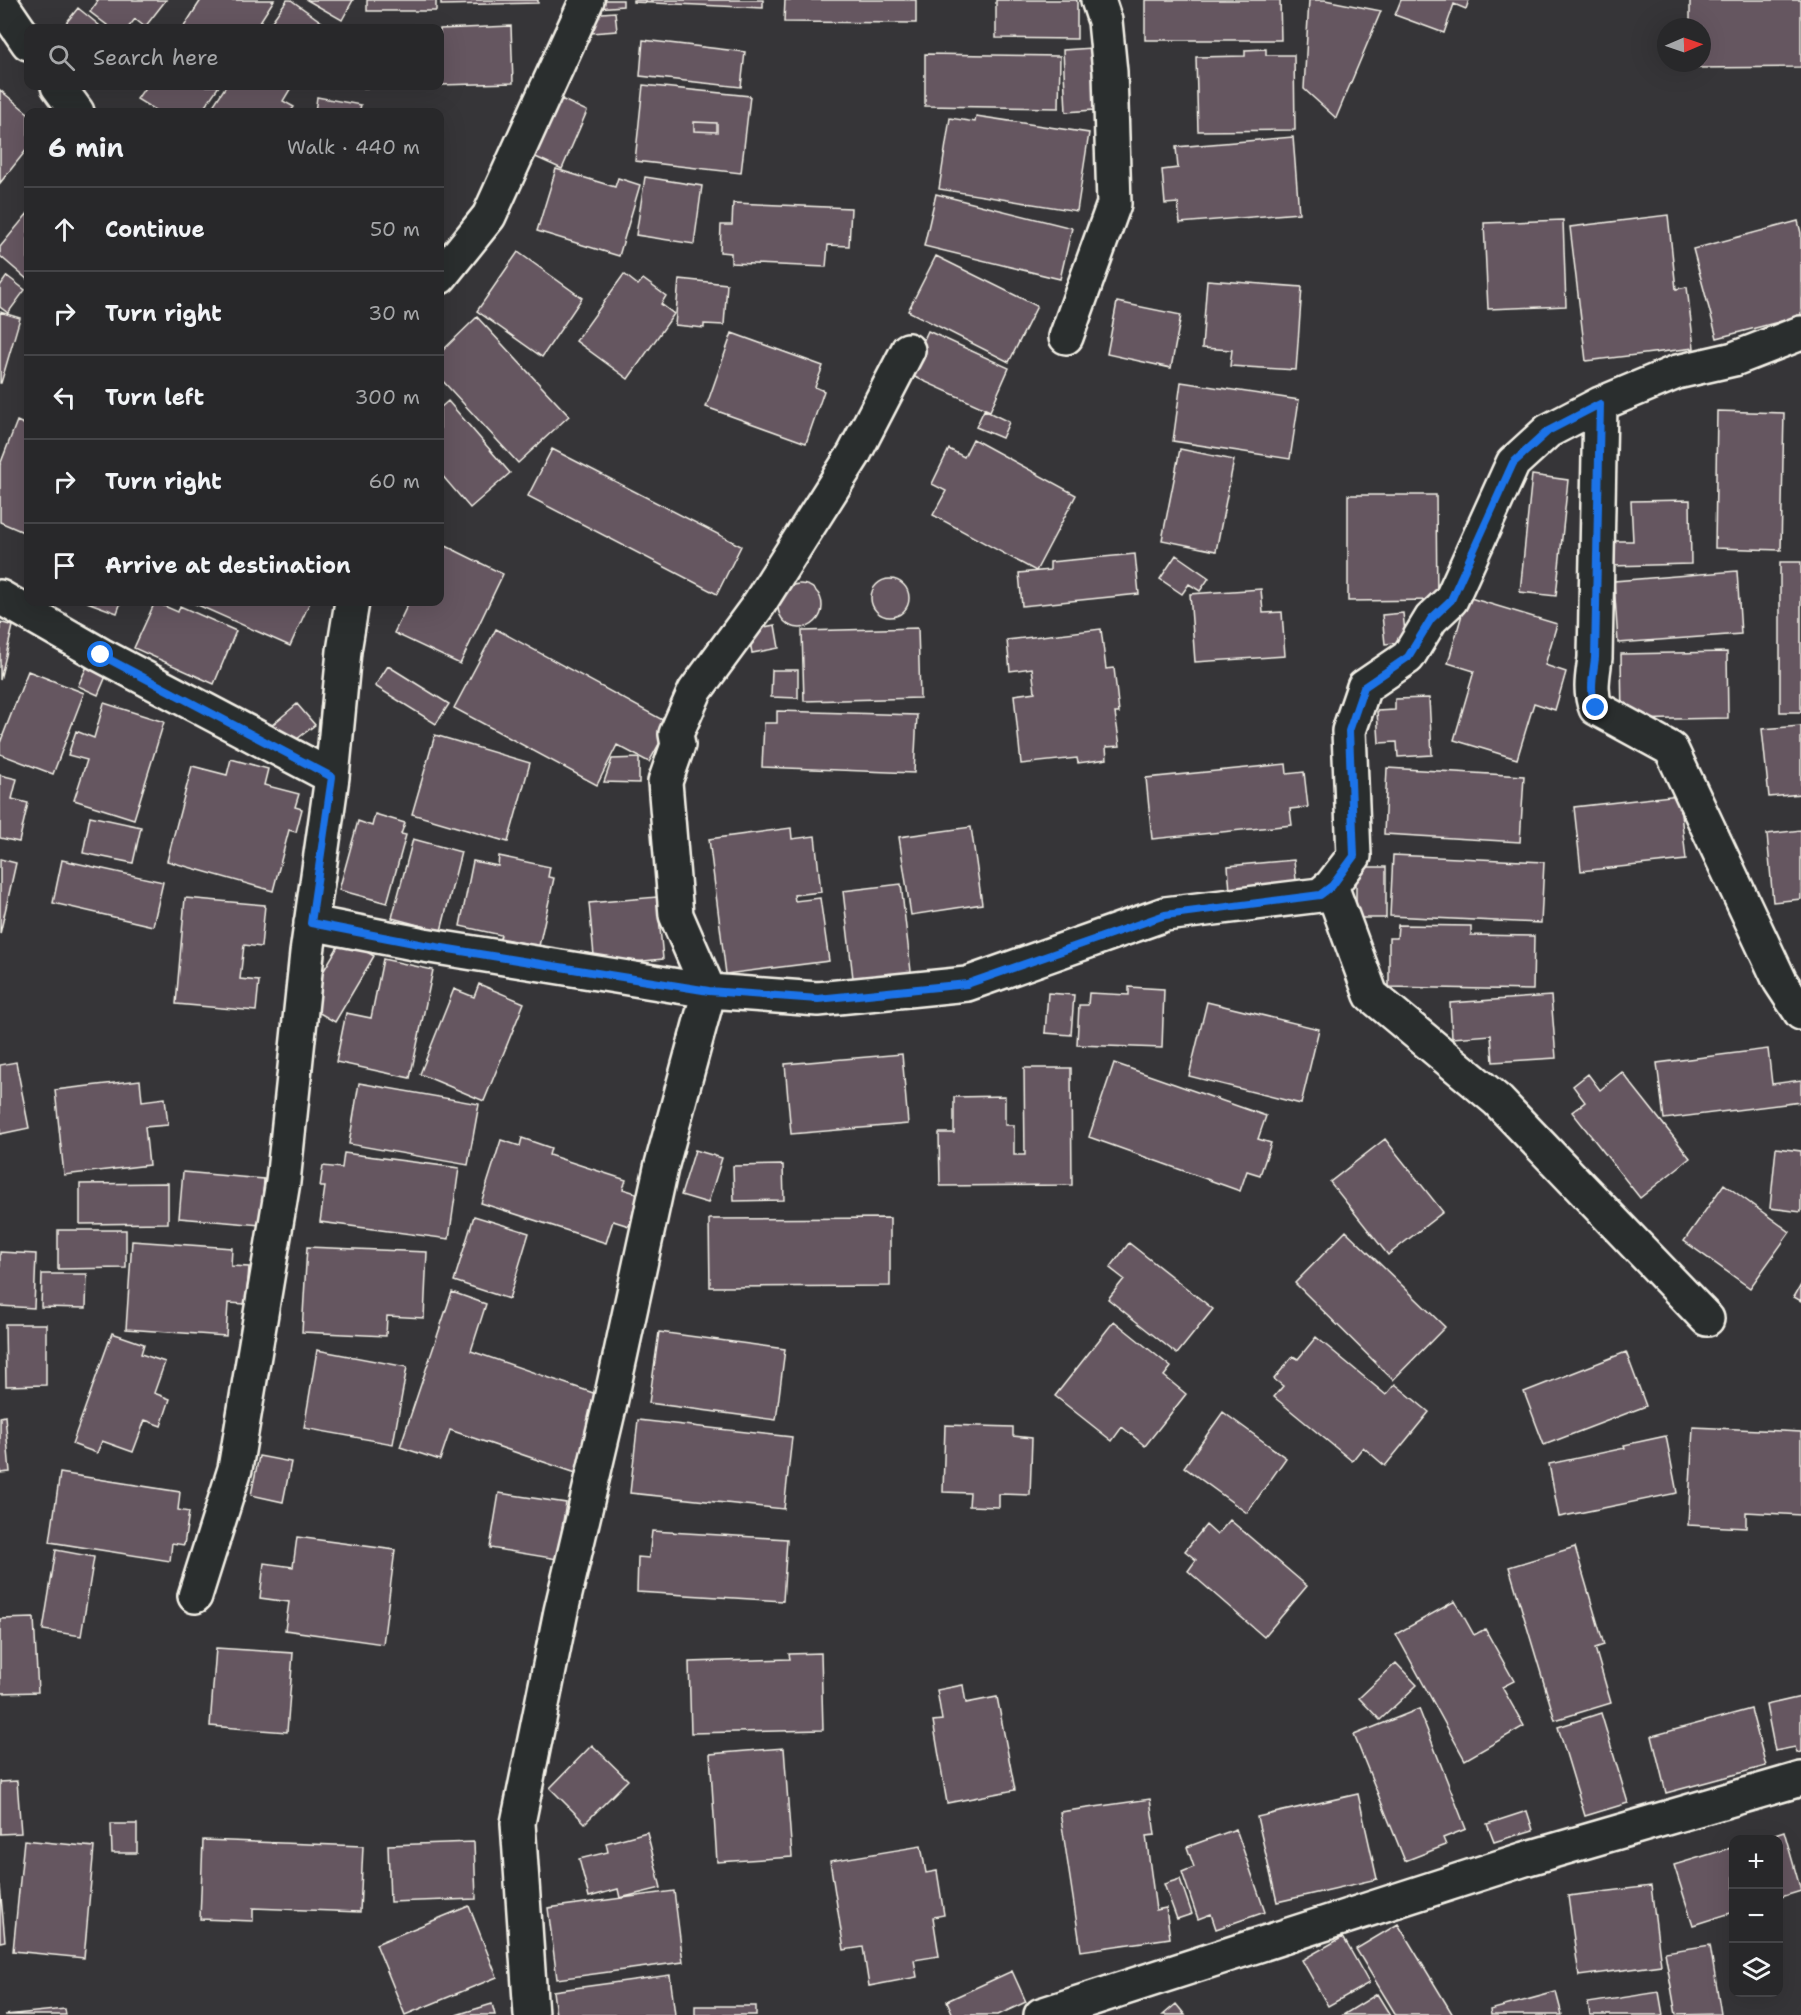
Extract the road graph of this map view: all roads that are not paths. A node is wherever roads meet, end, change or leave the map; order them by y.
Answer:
1 (587, 0) edge
2 (1098, 0) edge
3 (0, 2) edge
4 (24, 37) edge
5 (61, 90) edge
6 (74, 108) edge
7 (444, 272) edge
8 (1801, 333) edge
9 (1066, 337) dead end
10 (908, 350) dead end
11 (1600, 404) junction
12 (0, 597) edge
13 (351, 606) edge
14 (332, 777) junction
15 (1332, 886) junction
16 (311, 923) junction
17 (709, 991) junction
18 (1801, 1013) edge
19 (1707, 1319) dead end
20 (195, 1596) dead end
21 (1801, 1779) edge
22 (531, 2015) edge
23 (1041, 2015) edge

1 - 7 street
2 - 9 street
3 - 4 street
5 - 6 street
8 - 11 street
10 - 17 street
11 - 15 street
11 - 18 street
12 - 14 street
13 - 14 street
14 - 16 street
15 - 17 street
15 - 19 street
16 - 17 street
16 - 20 street
17 - 22 street
21 - 23 street

